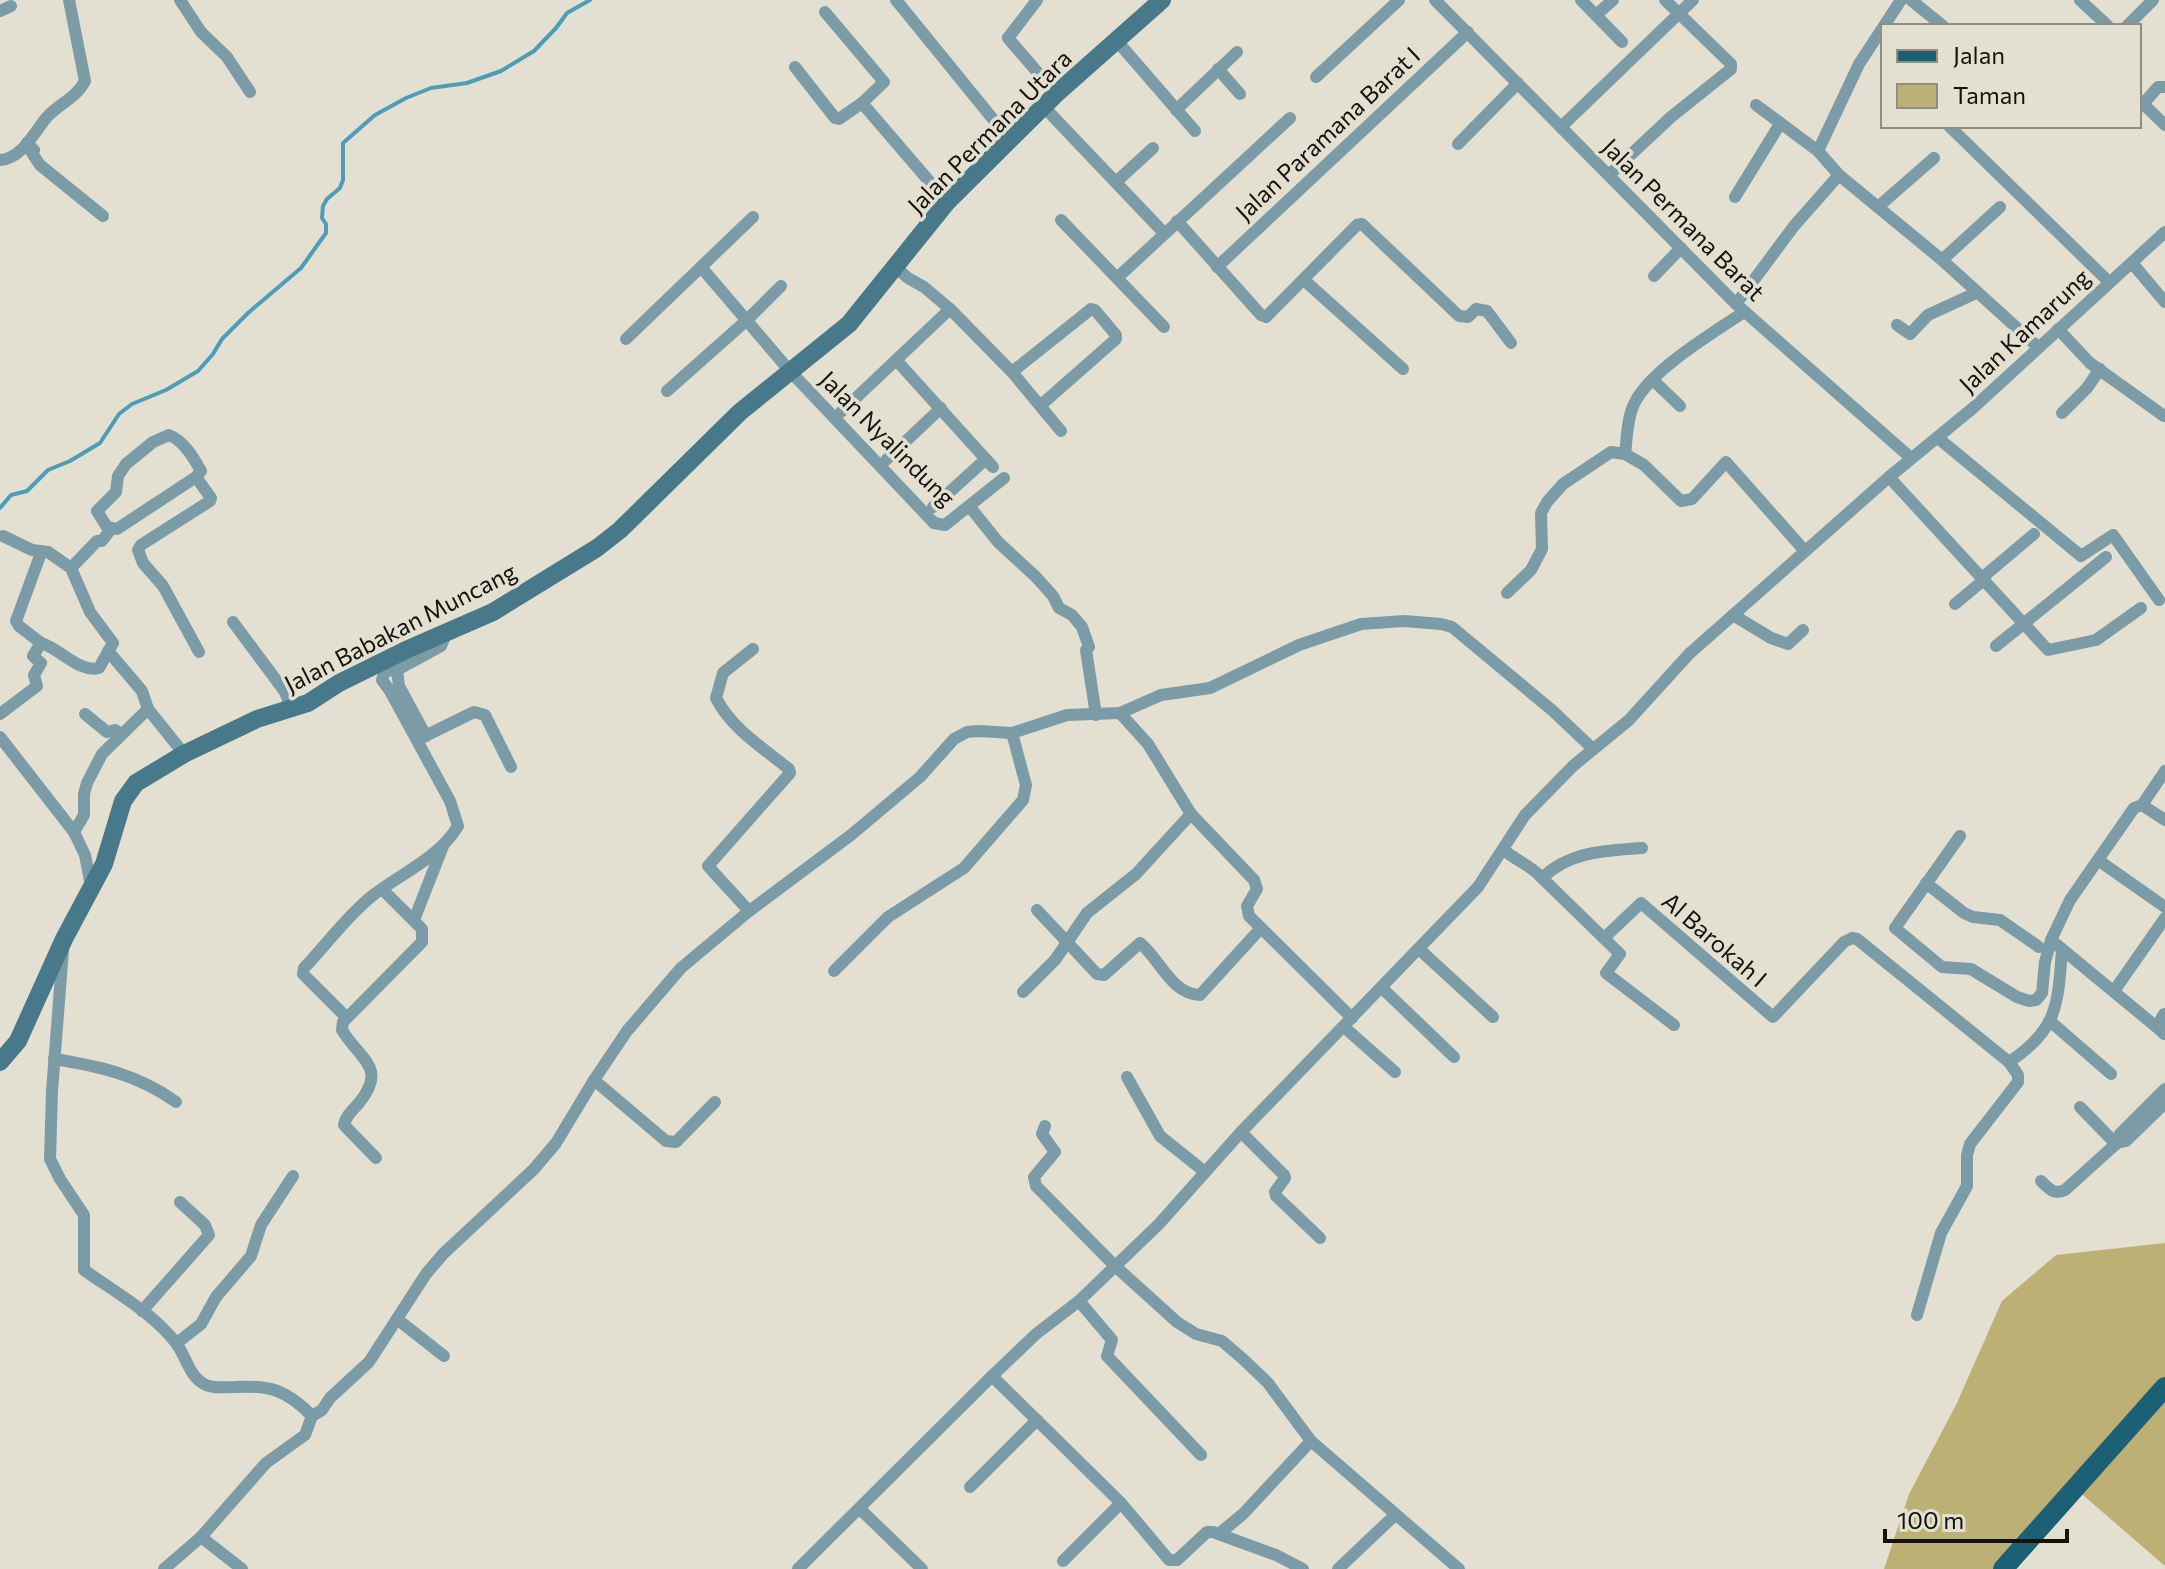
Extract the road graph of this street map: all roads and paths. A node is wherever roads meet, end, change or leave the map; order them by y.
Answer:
1 (69, 0) edge
2 (180, 0) edge
3 (896, 0) edge
4 (1037, 0) edge
5 (1162, 0) edge
6 (1399, 0) edge
7 (1435, 0) edge
8 (1581, 0) edge
9 (1613, 0) edge
10 (1665, 0) edge
11 (1693, 0) edge
12 (1901, 0) edge
13 (1911, 0) edge
14 (2153, 0) edge
15 (2087, 2) edge
16 (825, 12) dead end
17 (1679, 14) junction
18 (1596, 15) junction
19 (1885, 24) edge
20 (1941, 24) edge
21 (2106, 24) edge
22 (2129, 24) edge
23 (1881, 30) edge
24 (1468, 32) junction
25 (1117, 41) junction
26 (1622, 42) dead end
27 (1237, 52) dead end
28 (795, 67) dead end
29 (1218, 69) junction
30 (1316, 77) dead end
31 (1518, 83) junction
32 (2165, 87) edge
33 (250, 92) dead end
34 (1240, 94) dead end
35 (1050, 100) junction
36 (2141, 102) edge
37 (862, 103) junction
38 (1756, 105) dead end
39 (1176, 110) junction
40 (1290, 118) dead end
41 (1780, 124) junction
42 (2165, 125) edge
43 (1561, 127) junction
44 (1951, 128) edge
45 (1195, 131) dead end
46 (1010, 140) junction
47 (27, 143) junction
48 (1458, 144) dead end
49 (1153, 148) dead end
50 (1818, 151) junction
51 (1934, 158) dead end
52 (0, 160) edge
53 (1609, 175) junction
54 (1839, 175) junction
55 (1116, 182) junction
56 (1735, 197) dead end
57 (947, 202) junction
58 (1879, 206) junction
59 (2000, 207) dead end
60 (103, 216) dead end
61 (753, 217) dead end
62 (1061, 220) dead end
63 (1177, 221) junction
64 (2165, 232) edge
65 (1164, 233) junction
66 (1681, 248) junction
67 (1942, 260) junction
68 (898, 263) junction
69 (2132, 263) junction
70 (701, 267) junction
71 (1217, 267) junction
72 (1654, 276) dead end
73 (1117, 278) junction
74 (1304, 280) junction
75 (2109, 282) junction
76 (781, 286) dead end
77 (1976, 293) junction
78 (2165, 302) edge
79 (1740, 308) junction
80 (950, 309) junction
81 (747, 320) junction
82 (1897, 325) dead end
83 (1164, 327) dead end
84 (2058, 329) junction
85 (626, 339) dead end
86 (1511, 343) dead end
87 (2038, 347) junction
88 (897, 361) junction
89 (1403, 369) dead end
90 (2100, 369) junction
91 (789, 370) junction
92 (1012, 372) junction
93 (1653, 380) junction
94 (667, 391) dead end
95 (1041, 405) junction
96 (1680, 406) dead end
97 (941, 408) junction
98 (841, 412) dead end
99 (2062, 413) dead end
100 (2164, 416) edge
101 (1061, 431) dead end
102 (1938, 438) junction
103 (1625, 454) junction
104 (1911, 458) junction
105 (886, 460) dead end
106 (196, 477) junction
107 (1889, 477) junction
108 (1004, 478) dead end
109 (933, 507) dead end
110 (970, 507) junction
111 (111, 529) junction
112 (2034, 534) dead end
113 (3, 536) dead end
114 (1804, 550) junction
115 (41, 553) junction
116 (2106, 557) dead end
117 (71, 568) junction
118 (1984, 578) junction
119 (1507, 593) dead end
120 (2159, 600) dead end
121 (1955, 604) dead end
122 (2141, 608) dead end
123 (1733, 615) junction
124 (233, 622) dead end
125 (2023, 623) junction
126 (1803, 630) dead end
127 (442, 635) junction
128 (41, 643) junction
129 (1996, 646) dead end
130 (753, 649) dead end
131 (108, 651) junction
132 (199, 652) dead end
133 (148, 709) junction
134 (292, 710) junction
135 (1120, 713) junction
136 (0, 714) edge
137 (85, 714) dead end
138 (1096, 715) junction
139 (1012, 733) junction
140 (121, 734) junction
141 (0, 737) edge
142 (421, 738) junction
143 (1593, 749) junction
144 (184, 754) junction
145 (511, 767) dead end
146 (2165, 771) edge
147 (2142, 805) junction
148 (1191, 814) junction
149 (2165, 820) edge
150 (74, 832) junction
151 (1960, 836) dead end
152 (444, 843) junction
153 (1642, 848) dead end
154 (1504, 850) junction
155 (2098, 860) junction
156 (1542, 878) junction
157 (1926, 883) junction
158 (91, 889) junction
159 (383, 890) junction
160 (2165, 907) edge
161 (1037, 910) dead end
162 (749, 911) junction
163 (2165, 918) edge
164 (414, 920) junction
165 (1261, 928) junction
166 (1604, 938) junction
167 (64, 939) junction
168 (1067, 944) junction
169 (2045, 944) junction
170 (1419, 949) junction
171 (2062, 949) junction
172 (834, 971) dead end
173 (1382, 988) junction
174 (2114, 991) junction
175 (1023, 992) dead end
176 (2164, 1014) edge
177 (346, 1017) junction
178 (1493, 1017) dead end
179 (2147, 1018) junction
180 (1348, 1022) junction
181 (2051, 1022) junction
182 (1674, 1025) dead end
183 (2165, 1034) edge
184 (1454, 1057) dead end
185 (54, 1059) junction
186 (0, 1062) edge
187 (2009, 1062) junction
188 (1395, 1072) dead end
189 (2111, 1074) dead end
190 (1127, 1077) dead end
191 (594, 1080) junction
192 (2165, 1089) edge
193 (176, 1102) dead end
194 (715, 1102) dead end
195 (2080, 1107) dead end
196 (2156, 1107) edge
197 (1045, 1126) dead end
198 (1241, 1132) junction
199 (2117, 1144) junction
200 (376, 1158) dead end
201 (1205, 1172) junction
202 (293, 1176) dead end
203 (2041, 1181) dead end
204 (180, 1202) dead end
205 (1320, 1238) dead end
206 (1115, 1266) junction
207 (1079, 1301) junction
208 (142, 1311) junction
209 (1917, 1315) dead end
210 (397, 1319) junction
211 (177, 1343) junction
212 (444, 1356) dead end
213 (992, 1376) junction
214 (2165, 1387) edge
215 (312, 1416) junction
216 (1037, 1420) junction
217 (1311, 1441) junction
218 (1201, 1455) dead end
219 (970, 1487) dead end
220 (1121, 1503) junction
221 (860, 1509) junction
222 (1395, 1515) junction
223 (1220, 1533) junction
224 (201, 1537) junction
225 (1063, 1561) dead end
226 (1170, 1565) edge
227 (164, 1569) edge
228 (242, 1569) edge
229 (798, 1569) edge
230 (922, 1569) edge
231 (1303, 1569) edge
232 (1338, 1569) edge
233 (1459, 1569) edge
234 (2003, 1569) edge

1 - 47 street
2 - 33 street
3 - 46 street
4 - 35 street
5 - 25 street, Jalan Permana Utara
6 - 30 street
7 - 24 street, Jalan Permana Barat
8 - 18 street
9 - 18 street
10 - 17 street
11 - 17 street
12 - 19 street
13 - 20 street
14 - 22 street
15 - 21 street
16 - 37 street
17 - 43 street
17 - 53 street
18 - 26 street
23 - 50 street
24 - 31 street, Jalan Permana Barat
24 - 71 street, Jalan Paramana Barat I
25 - 35 street, Jalan Permana Utara
25 - 39 street
27 - 29 street
28 - 37 street
29 - 34 street
29 - 39 street
31 - 43 street, Jalan Permana Barat
31 - 48 street
32 - 36 street
35 - 46 street, Jalan Permana Utara
35 - 55 street
36 - 42 street
37 - 57 street
38 - 41 street
39 - 45 street
40 - 63 street
41 - 50 street
41 - 56 street
43 - 53 street, Jalan Permana Barat
44 - 75 street
46 - 57 street, Jalan Permana Utara
47 - 52 street
47 - 60 street
49 - 55 street
50 - 54 street
51 - 58 street
53 - 66 street, Jalan Permana Barat
54 - 58 street
54 - 79 street
55 - 65 street
57 - 68 street, Jalan Permana Utara
58 - 67 street
59 - 67 street
61 - 70 street
62 - 73 street
63 - 65 street
63 - 71 street
64 - 69 street, Jalan Kamarung
65 - 73 street
66 - 72 street
66 - 79 street, Jalan Permana Barat
67 - 77 street
68 - 80 street
68 - 91 street, Jalan Permana Utara
69 - 75 street, Jalan Kamarung
69 - 78 street
70 - 81 street
70 - 85 street
71 - 74 street
73 - 83 street
74 - 86 street
74 - 89 street
75 - 84 street, Jalan Kamarung
76 - 81 street
77 - 82 street
77 - 87 street
79 - 93 street
79 - 104 street, Jalan Permana Barat
80 - 88 street
80 - 92 street
81 - 91 street
81 - 94 street
84 - 87 street, Jalan Kamarung
84 - 90 street
87 - 102 street, Jalan Kamarung
88 - 97 street
88 - 98 street
90 - 99 street
90 - 100 street
91 - 110 street, Jalan Nyalindung
91 - 127 street, Jalan Babakan Muncang
92 - 95 street
92 - 95 street
93 - 96 street
93 - 103 street
95 - 101 street
97 - 105 street
97 - 109 street
102 - 104 street, Jalan Kamarung
102 - 120 street
103 - 114 street
103 - 119 street
104 - 107 street, Jalan Kamarung
106 - 111 street
106 - 111 street
106 - 132 street
107 - 114 street, Jalan Kamarung
107 - 118 street
108 - 110 street
110 - 138 street
111 - 117 street
112 - 118 street
113 - 115 street
114 - 123 street, Jalan Kamarung
115 - 117 street
115 - 128 street
116 - 125 street
117 - 131 street
118 - 121 street
118 - 125 street
122 - 125 street
123 - 126 street
123 - 143 street, Jalan Kamarung
124 - 134 street
125 - 129 street
127 - 134 street, Jalan Babakan Muncang
127 - 142 street
128 - 131 street
128 - 136 street
130 - 162 street
131 - 133 street
133 - 140 street
133 - 144 street
134 - 144 street, Jalan Babakan Muncang
135 - 138 street
135 - 143 street
135 - 148 street
137 - 140 street
138 - 139 street
139 - 162 street
139 - 172 street
140 - 150 street
141 - 150 street
142 - 145 street
142 - 152 street
143 - 154 street, Jalan Kamarung
144 - 158 street, Jalan Babakan Muncang
146 - 147 street
147 - 149 street
147 - 155 street
148 - 165 street
148 - 168 street
150 - 158 street
151 - 157 street
152 - 159 street
152 - 164 street
153 - 156 street
154 - 156 street
154 - 170 street, Jalan Kamarung
155 - 160 street
155 - 169 street
156 - 166 street
157 - 169 street
157 - 169 street
158 - 167 street, Jalan Babakan Muncang
159 - 164 street
159 - 177 street
161 - 168 street
162 - 191 street
163 - 174 street
164 - 177 street
165 - 168 street
165 - 180 street
166 - 182 street
166 - 187 street, Al Barokah I
167 - 185 street
167 - 186 street, Jalan Babakan Muncang
168 - 175 street
169 - 171 street
170 - 173 street, Jalan Kamarung
170 - 178 street
171 - 174 street
171 - 181 street
173 - 180 street, Jalan Kamarung
173 - 184 street
174 - 179 street
176 - 179 street
176 - 183 street
177 - 200 street
179 - 183 street
180 - 188 street
180 - 198 street, Jalan Kamarung
181 - 187 street
181 - 189 street
185 - 193 street
185 - 208 street
187 - 209 street
190 - 201 street
191 - 194 street
191 - 210 street
192 - 196 street
195 - 199 street
196 - 199 street
197 - 206 street
198 - 201 street, Jalan Kamarung
198 - 205 street
199 - 203 street
201 - 206 street, Jalan Kamarung
202 - 211 street
204 - 208 street
206 - 207 street, Jalan Kamarung
206 - 217 street
207 - 213 street, Jalan Kamarung
207 - 218 street
208 - 211 street
210 - 212 street
210 - 215 street
211 - 215 street
213 - 216 street
213 - 221 street, Jalan Kamarung
214 - 234 main road
215 - 224 street
216 - 219 street
216 - 220 street
217 - 222 street
217 - 223 street
220 - 225 street
220 - 226 street
221 - 229 street, Jalan Kamarung
221 - 230 street
222 - 232 street
222 - 233 street
223 - 226 street
223 - 231 street
224 - 227 street
224 - 228 street

